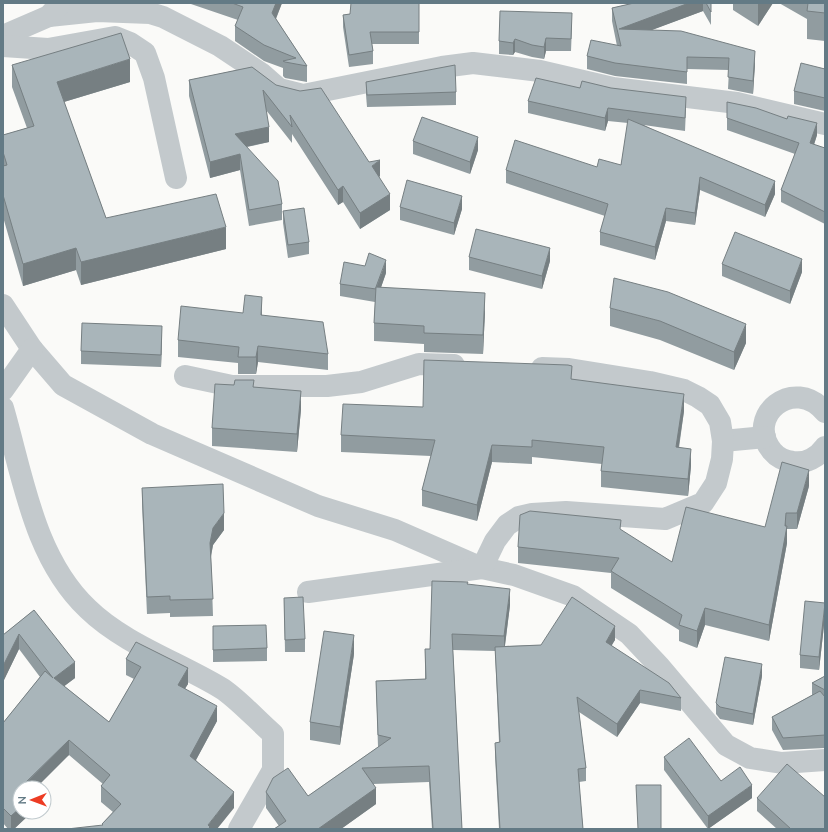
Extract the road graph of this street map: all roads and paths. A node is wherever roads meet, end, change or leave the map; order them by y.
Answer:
1 (55, 9) edge
2 (3, 36) edge
3 (3, 46) edge
4 (825, 124) edge
5 (176, 178) dead end
6 (3, 305) edge
7 (32, 349) junction
8 (475, 366) edge
9 (522, 368) edge
10 (185, 376) dead end
11 (3, 390) edge
12 (3, 408) edge
13 (825, 412) edge
14 (765, 437) junction
15 (723, 440) junction
16 (825, 447) edge
17 (482, 568) junction
18 (308, 592) dead end
19 (825, 760) edge
20 (239, 829) edge

1 - 2 street
1 - 4 street
3 - 5 street
6 - 7 street
7 - 11 street
7 - 17 street
8 - 10 street
9 - 15 street
12 - 20 street
13 - 14 street
14 - 15 street
14 - 16 street
15 - 17 street
17 - 18 street
17 - 19 street

